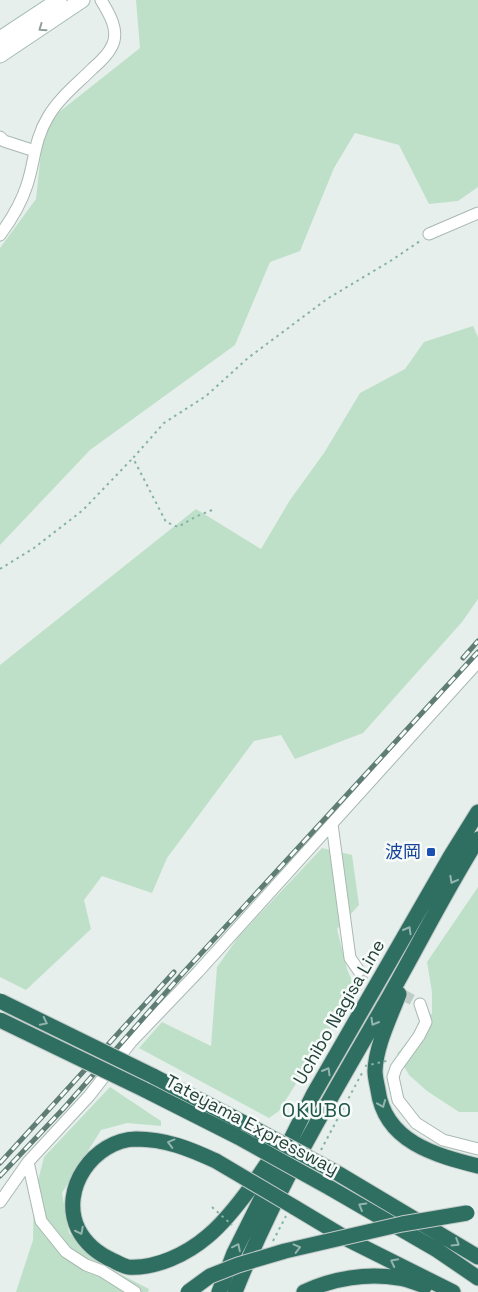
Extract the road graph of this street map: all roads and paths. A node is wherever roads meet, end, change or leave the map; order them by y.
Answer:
1 (58, 0) edge
2 (82, 0) edge
3 (101, 0) edge
4 (1, 37) edge
5 (0, 55) edge
6 (1, 140) edge
7 (35, 151) junction
8 (478, 213) edge
9 (429, 234) joint
10 (0, 235) edge
11 (132, 458) junction
12 (212, 510) dead end
13 (0, 569) edge
14 (478, 662) edge
15 (478, 812) edge
16 (332, 824) junction
17 (478, 839) edge
18 (412, 957) junction
19 (359, 971) tunnel mouth
20 (0, 1001) edge
21 (420, 1004) dead end
22 (0, 1020) edge
23 (390, 1060) dead end
24 (365, 1066) dead end
25 (313, 1095) junction
26 (478, 1149) edge
27 (28, 1162) junction
28 (478, 1166) edge
29 (0, 1202) edge
30 (212, 1206) dead end
31 (472, 1213) edge
32 (232, 1225) dead end
33 (478, 1257) edge
34 (478, 1278) edge
35 (135, 1292) edge
36 (188, 1292) edge
37 (219, 1292) edge
38 (235, 1292) edge
39 (304, 1292) edge
40 (443, 1292) edge
41 (452, 1292) edge

1 - 4 street
2 -> 5 street
3 - 7 street
6 - 7 street
7 - 10 street
8 - 9 street
9 - 11 path
11 - 12 path
11 - 13 path
14 - 16 street
25 -> 15 highway, Uchibo Nagisa Line
16 - 19 street
16 - 27 street
17 -> 18 highway, Uchibo Nagisa Line
18 -> 28 highway
18 -> 38 highway, Uchibo Nagisa Line
20 -> 33 highway, Tateyama Expressway, bridge
21 - 26 street
34 -> 22 highway, Tateyama Expressway, bridge
23 - 24 path, bridge
37 -> 25 highway, Uchibo Nagisa Line
41 -> 25 highway, bridge
27 - 29 street
27 - 35 street
30 - 32 path, bridge
36 -> 31 highway, bridge
39 - 40 highway

